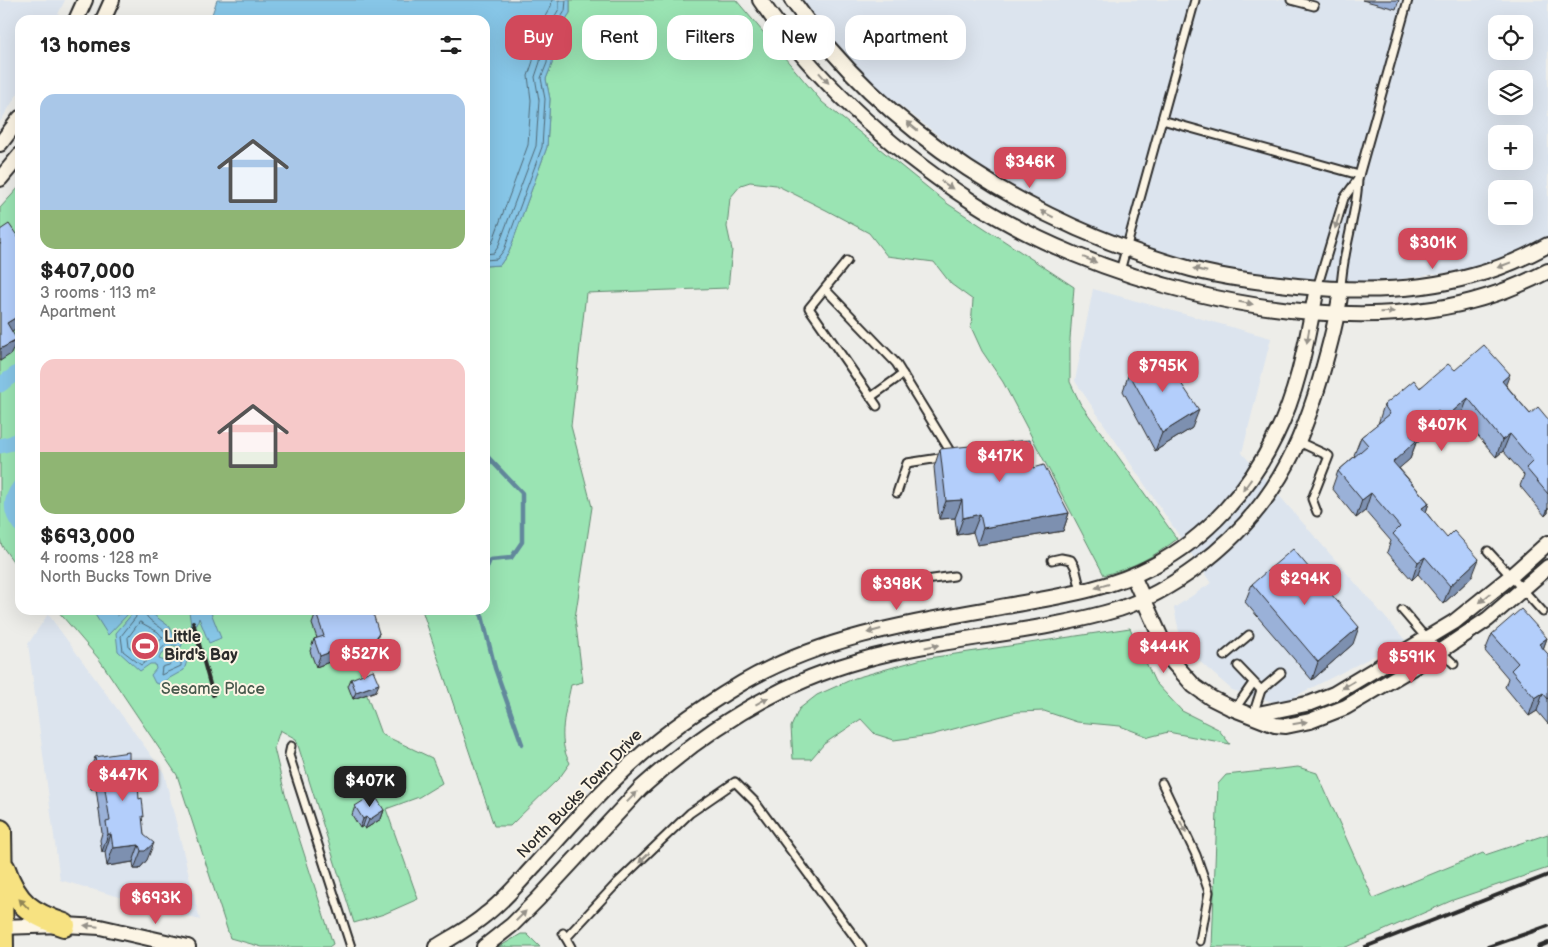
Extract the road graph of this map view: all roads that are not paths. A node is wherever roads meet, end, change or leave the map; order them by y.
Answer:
1 (85, 0) edge
2 (112, 0) edge
3 (760, 0) edge
4 (792, 0) edge
5 (1195, 0) edge
6 (1291, 0) edge
7 (1408, 0) edge
8 (1314, 6) dead end
9 (78, 15) edge
10 (105, 15) edge
11 (1162, 120) junction
12 (15, 124) edge
13 (0, 144) edge
14 (15, 161) edge
15 (1358, 177) junction
16 (0, 179) edge
17 (1548, 246) edge
18 (1127, 247) junction
19 (847, 261) dead end
20 (1120, 271) junction
21 (1548, 271) edge
22 (1317, 288) junction
23 (825, 289) junction
24 (1341, 289) junction
25 (1312, 312) junction
26 (1338, 313) junction
27 (903, 374) junction
28 (871, 397) junction
29 (878, 406) dead end
30 (1299, 442) junction
31 (962, 453) edge
32 (953, 456) junction
33 (897, 492) dead end
34 (1317, 512) dead end
35 (1548, 543) edge
36 (1488, 551) dead end
37 (1052, 560) dead end
38 (1548, 566) edge
39 (954, 576) dead end
40 (1133, 576) junction
41 (1510, 577) junction
42 (919, 581) dead end
43 (1523, 590) junction
44 (1081, 591) junction
45 (1143, 599) junction
46 (1402, 610) dead end
47 (1543, 612) dead end
48 (1249, 635) dead end
49 (1426, 638) junction
50 (1439, 652) junction
51 (1224, 656) dead end
52 (1454, 664) dead end
53 (1238, 666) dead end
54 (1281, 673) dead end
55 (1253, 683) junction
56 (1261, 690) junction
57 (1234, 709) junction
58 (1253, 715) junction
59 (291, 746) dead end
60 (1162, 783) dead end
61 (0, 830) edge
62 (2, 864) junction
63 (64, 925) junction
64 (1, 934) edge
65 (1200, 941) dead end
66 (188, 947) edge
67 (351, 947) edge
68 (436, 947) edge
69 (484, 947) edge
70 (571, 947) edge
71 (862, 947) edge

1 - 9 street
2 - 10 street
3 -> 20 street
18 -> 4 street
5 - 11 lane
6 - 8 lane
7 - 15 lane
11 - 15 lane
11 - 18 lane
12 - 13 street
14 - 16 street
15 -> 22 lane
15 - 24 lane
17 -> 24 street
18 - 20 lane
22 -> 18 street
19 - 23 lane
20 -> 25 street
26 -> 21 street
22 - 24 street
22 - 25 street, North Bucks Town Drive
23 - 27 lane
23 - 28 lane
24 - 26 street
25 - 26 street
25 -> 40 street, North Bucks Town Drive
26 - 30 street
27 - 28 lane
27 - 32 lane
28 - 29 lane
30 - 34 lane
30 - 45 street
31 - 32 lane
32 - 33 lane
35 - 41 street
36 - 41 lane
37 - 44 lane
38 - 43 street
39 - 42 lane
40 -> 44 street, North Bucks Town Drive
40 - 45 street
41 - 43 lane
41 -> 49 street
43 - 47 lane
43 - 50 street
44 -> 68 street, North Bucks Town Drive
45 - 57 street
69 -> 45 street
46 - 49 lane
48 - 51 lane
49 - 50 lane
49 -> 58 street
50 - 52 lane
58 -> 50 street
53 - 55 lane
54 - 56 lane
55 - 56 lane
55 - 57 lane
56 - 58 lane
57 - 58 street
59 - 67 lane
60 -> 65 lane
61 - 62 main road
63 -> 62 main road
62 - 64 main road
63 - 64 street
66 -> 63 street
71 -> 70 lane

